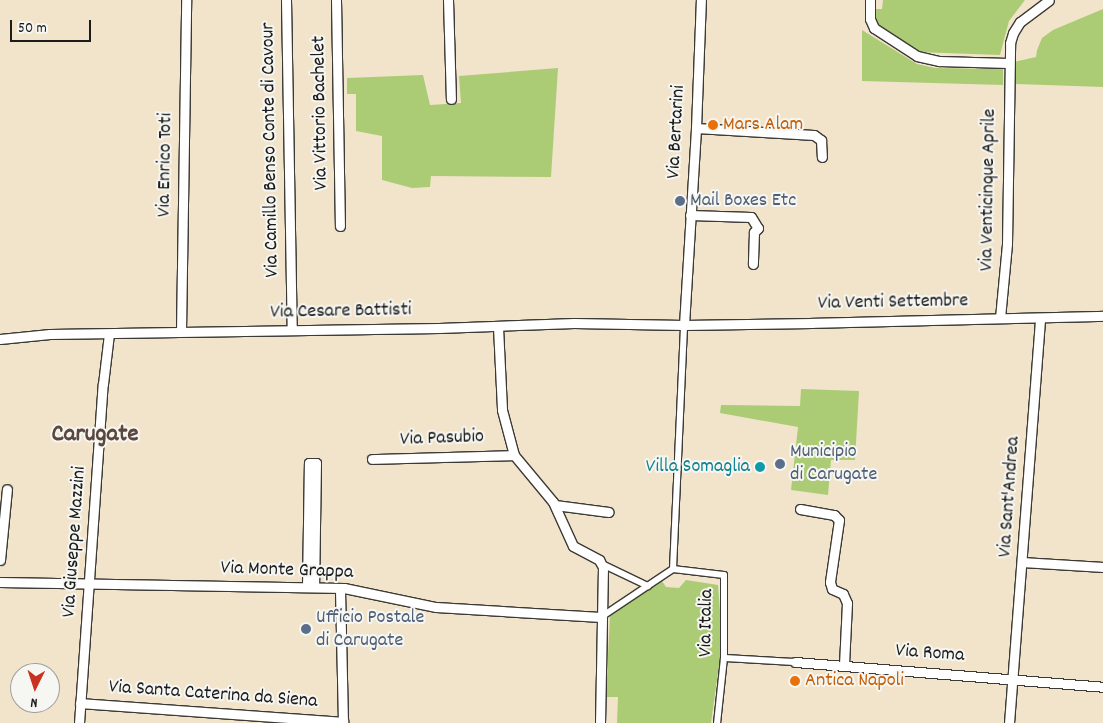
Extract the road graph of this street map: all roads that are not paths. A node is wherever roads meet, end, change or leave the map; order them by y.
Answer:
1 (186, 0) edge
2 (286, 0) edge
3 (336, 0) edge
4 (448, 0) edge
5 (701, 0) edge
6 (870, 0) edge
7 (1034, 0) edge
8 (1049, 0) edge
9 (1033, 11) junction
10 (1008, 63) junction
11 (451, 99) dead end
12 (696, 128) junction
13 (822, 156) dead end
14 (690, 215) junction
15 (340, 226) dead end
16 (754, 264) dead end
17 (1103, 316) edge
18 (1000, 318) junction
19 (1040, 318) junction
20 (684, 325) junction
21 (498, 327) junction
22 (292, 330) junction
23 (181, 331) junction
24 (109, 334) junction
25 (0, 339) edge
26 (514, 454) junction
27 (372, 459) dead end
28 (7, 489) dead end
29 (555, 505) junction
30 (800, 509) dead end
31 (609, 512) dead end
32 (0, 560) edge
33 (1022, 562) junction
34 (602, 564) junction
35 (1103, 567) edge
36 (673, 568) junction
37 (0, 582) edge
38 (91, 583) junction
39 (648, 586) junction
40 (310, 587) junction
41 (340, 588) junction
42 (601, 618) junction
43 (724, 658) junction
44 (795, 662) joint
45 (844, 665) junction
46 (1013, 678) junction
47 (1103, 687) edge
48 (80, 703) junction
49 (343, 722) edge
50 (79, 723) edge
51 (600, 723) edge
52 (717, 723) edge
53 (1009, 723) edge

1 - 23 street, Via Enrico Toti
2 - 22 street, Via Camillo Benso Conte di Cavour
3 - 15 street, Via Vittorio Bachelet
4 - 11 street
5 - 12 street, Via Bertarini
6 - 10 street
7 - 9 street
8 - 9 street, Via Venticinque Aprile
9 - 10 street, Via Venticinque Aprile
10 - 18 street, Via Venticinque Aprile
12 - 13 street
12 - 14 street, Via Bertarini
14 - 16 street
14 - 20 street, Via Bertarini
17 - 19 street, Via Venti Settembre
18 - 19 street, Via Venti Settembre
18 - 20 street, Via Venti Settembre
19 - 33 street, Via Sant'Andrea
20 - 21 street, Via Cesare Battisti
20 - 36 street
21 - 22 street, Via Cesare Battisti
21 - 26 street
22 - 23 street, Via Cesare Battisti
23 - 24 street, Via Cesare Battisti
24 - 25 street, Via Cesare Battisti
24 - 38 street, Via Giuseppe Mazzini
26 - 27 street, Via Pasubio
26 - 29 street
28 - 32 street
29 - 31 street
29 - 34 street
30 - 45 street
33 - 35 street
33 - 46 street, Via Sant'Andrea
34 - 39 street
34 - 42 street
36 - 39 street
36 - 43 street, Via Italia
37 - 38 street, Via Monte Grappa
38 - 40 street, Via Monte Grappa
38 - 48 street, Via Giuseppe Mazzini
39 - 42 street
40 - 40 street
40 - 41 street, Via Monte Grappa
41 - 42 street, Via Monte Grappa
41 - 49 street
42 - 51 street
43 - 44 street, Via Roma
43 - 52 street, Via Italia
44 - 45 street, Via Roma
45 - 46 street, Via Roma
46 - 47 street, Via Roma
46 - 53 street, Via Sant'Andrea
48 - 49 street, Via Santa Caterina da Siena
48 - 50 street, Via Giuseppe Mazzini

